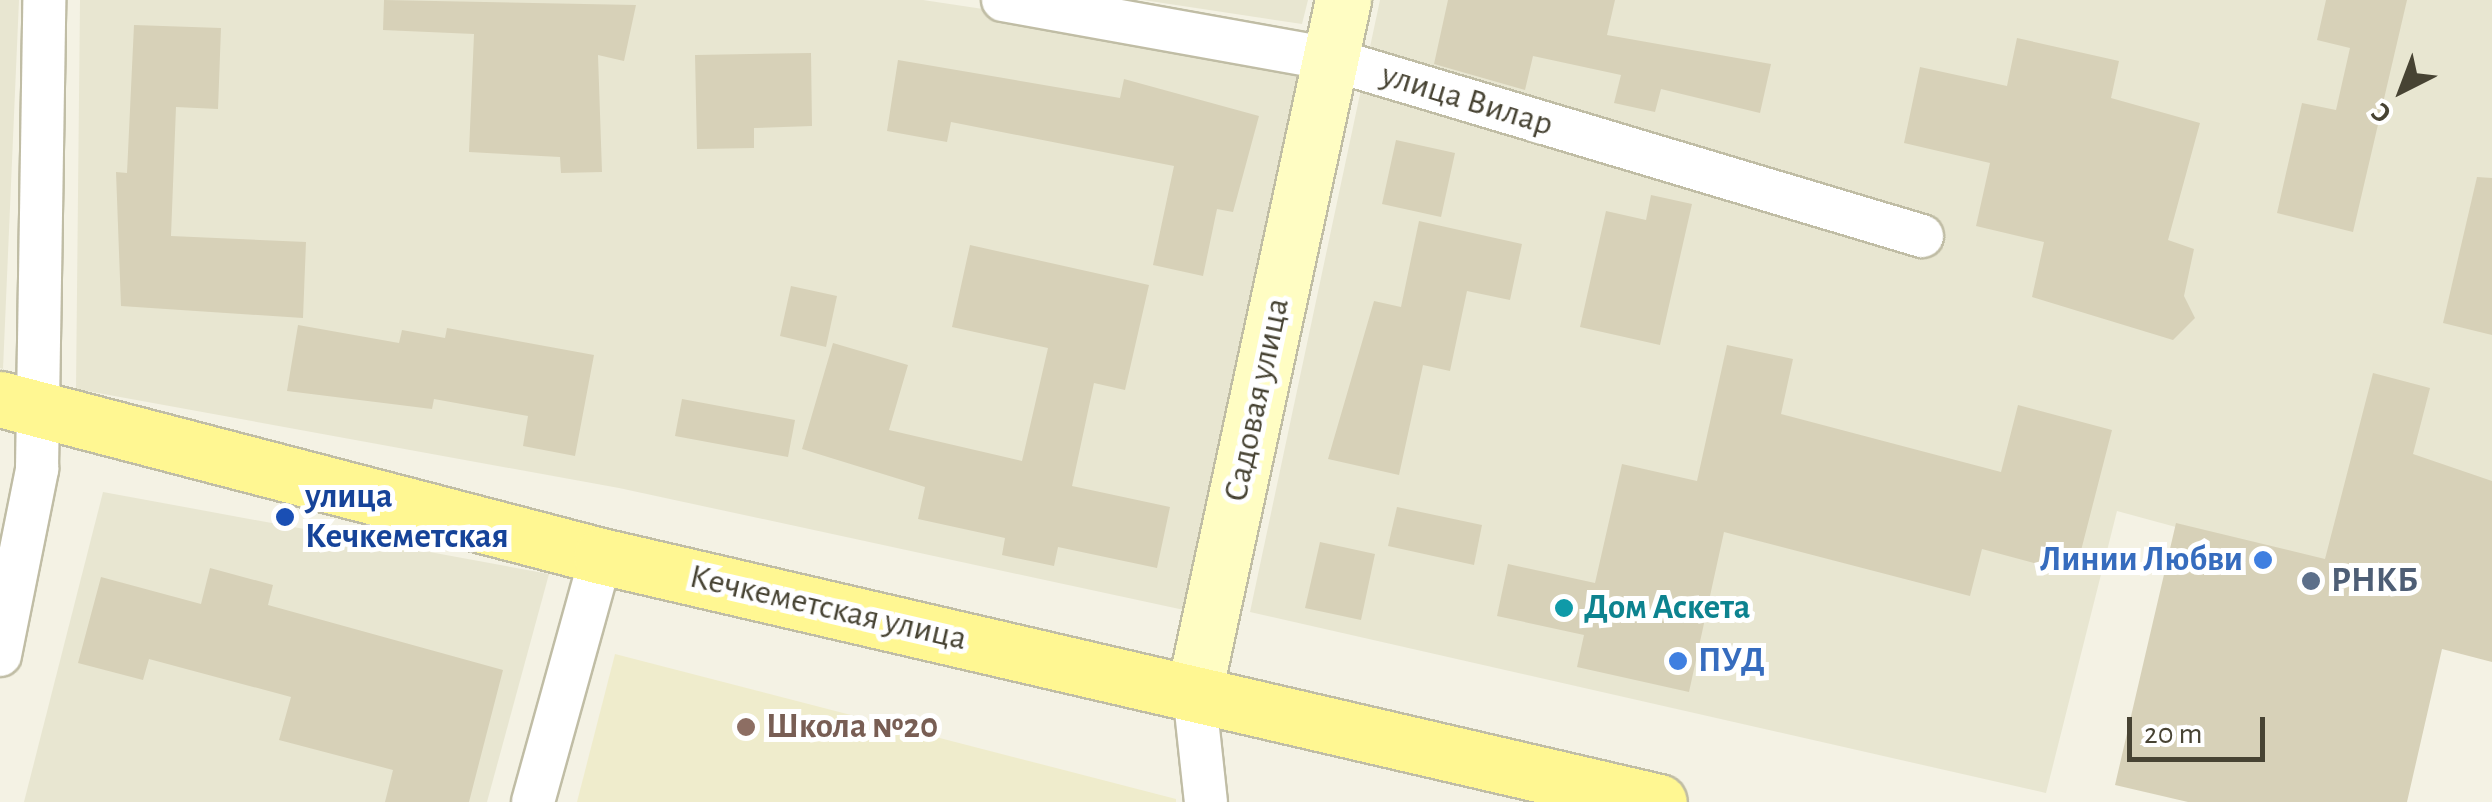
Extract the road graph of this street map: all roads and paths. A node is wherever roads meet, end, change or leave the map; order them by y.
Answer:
1 (44, 0) edge
2 (1003, 0) edge
3 (1343, 0) edge
4 (1330, 59) junction
5 (1922, 236) dead end
6 (17, 402) edge
7 (601, 556) junction
8 (0, 655) edge
9 (1194, 692) junction
10 (532, 802) edge
11 (1206, 802) edge
12 (1659, 802) edge

1 - 6 street
2 - 4 street, улица Вилар
3 - 4 main road, Садовая улица
4 - 5 street, улица Вилар
4 - 9 main road, Садовая улица
6 - 7 main road, Кечкеметская улица
6 - 8 street
7 - 9 main road, Кечкеметская улица
7 - 10 street
9 - 11 street, Садовая улица
9 - 12 main road, Кечкеметская улица

